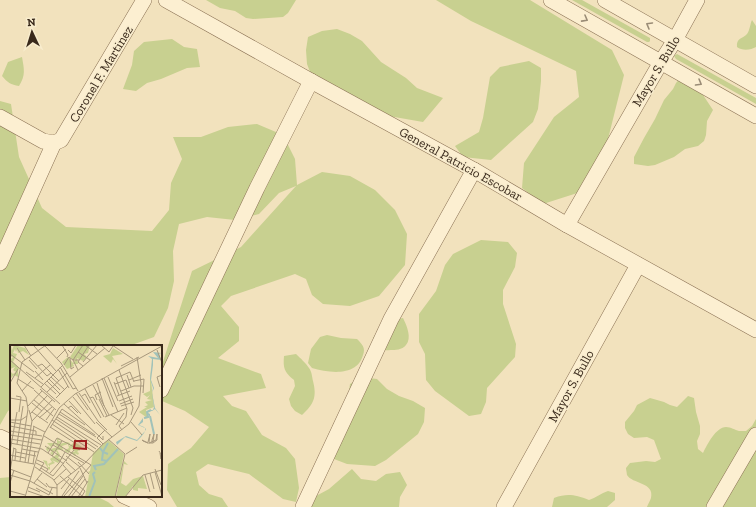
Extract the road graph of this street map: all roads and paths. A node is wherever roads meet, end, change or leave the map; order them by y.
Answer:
1 (144, 0) edge
2 (166, 0) edge
3 (551, 0) edge
4 (605, 0) edge
5 (697, 0) edge
6 (675, 40) junction
7 (661, 62) junction
8 (311, 81) junction
9 (756, 86) edge
10 (756, 116) edge
11 (0, 117) edge
12 (54, 143) junction
13 (474, 170) junction
14 (568, 225) junction
15 (0, 263) edge
16 (638, 265) junction
17 (756, 330) edge
18 (162, 388) edge
19 (756, 435) edge
20 (0, 437) edge
21 (10, 442) edge
22 (126, 497) edge
23 (149, 507) edge
24 (303, 507) edge
25 (504, 507) edge
26 (714, 507) edge

1 - 12 street, Coronel F. Martinez
2 - 8 street, General Patricio Escobar
3 -> 7 street
6 -> 4 street
5 - 6 street, Mayor S. Bullo
6 - 7 street, Mayor S. Bullo
6 - 9 street
7 -> 10 street
7 - 14 street, Mayor S. Bullo
8 - 13 street, General Patricio Escobar
8 - 18 street
11 - 12 street
12 - 15 street
13 - 14 street, General Patricio Escobar
13 - 24 street
14 - 16 street, General Patricio Escobar
16 - 17 street, General Patricio Escobar
16 - 25 street, Mayor S. Bullo
19 - 26 street
20 - 21 street
22 - 23 street

